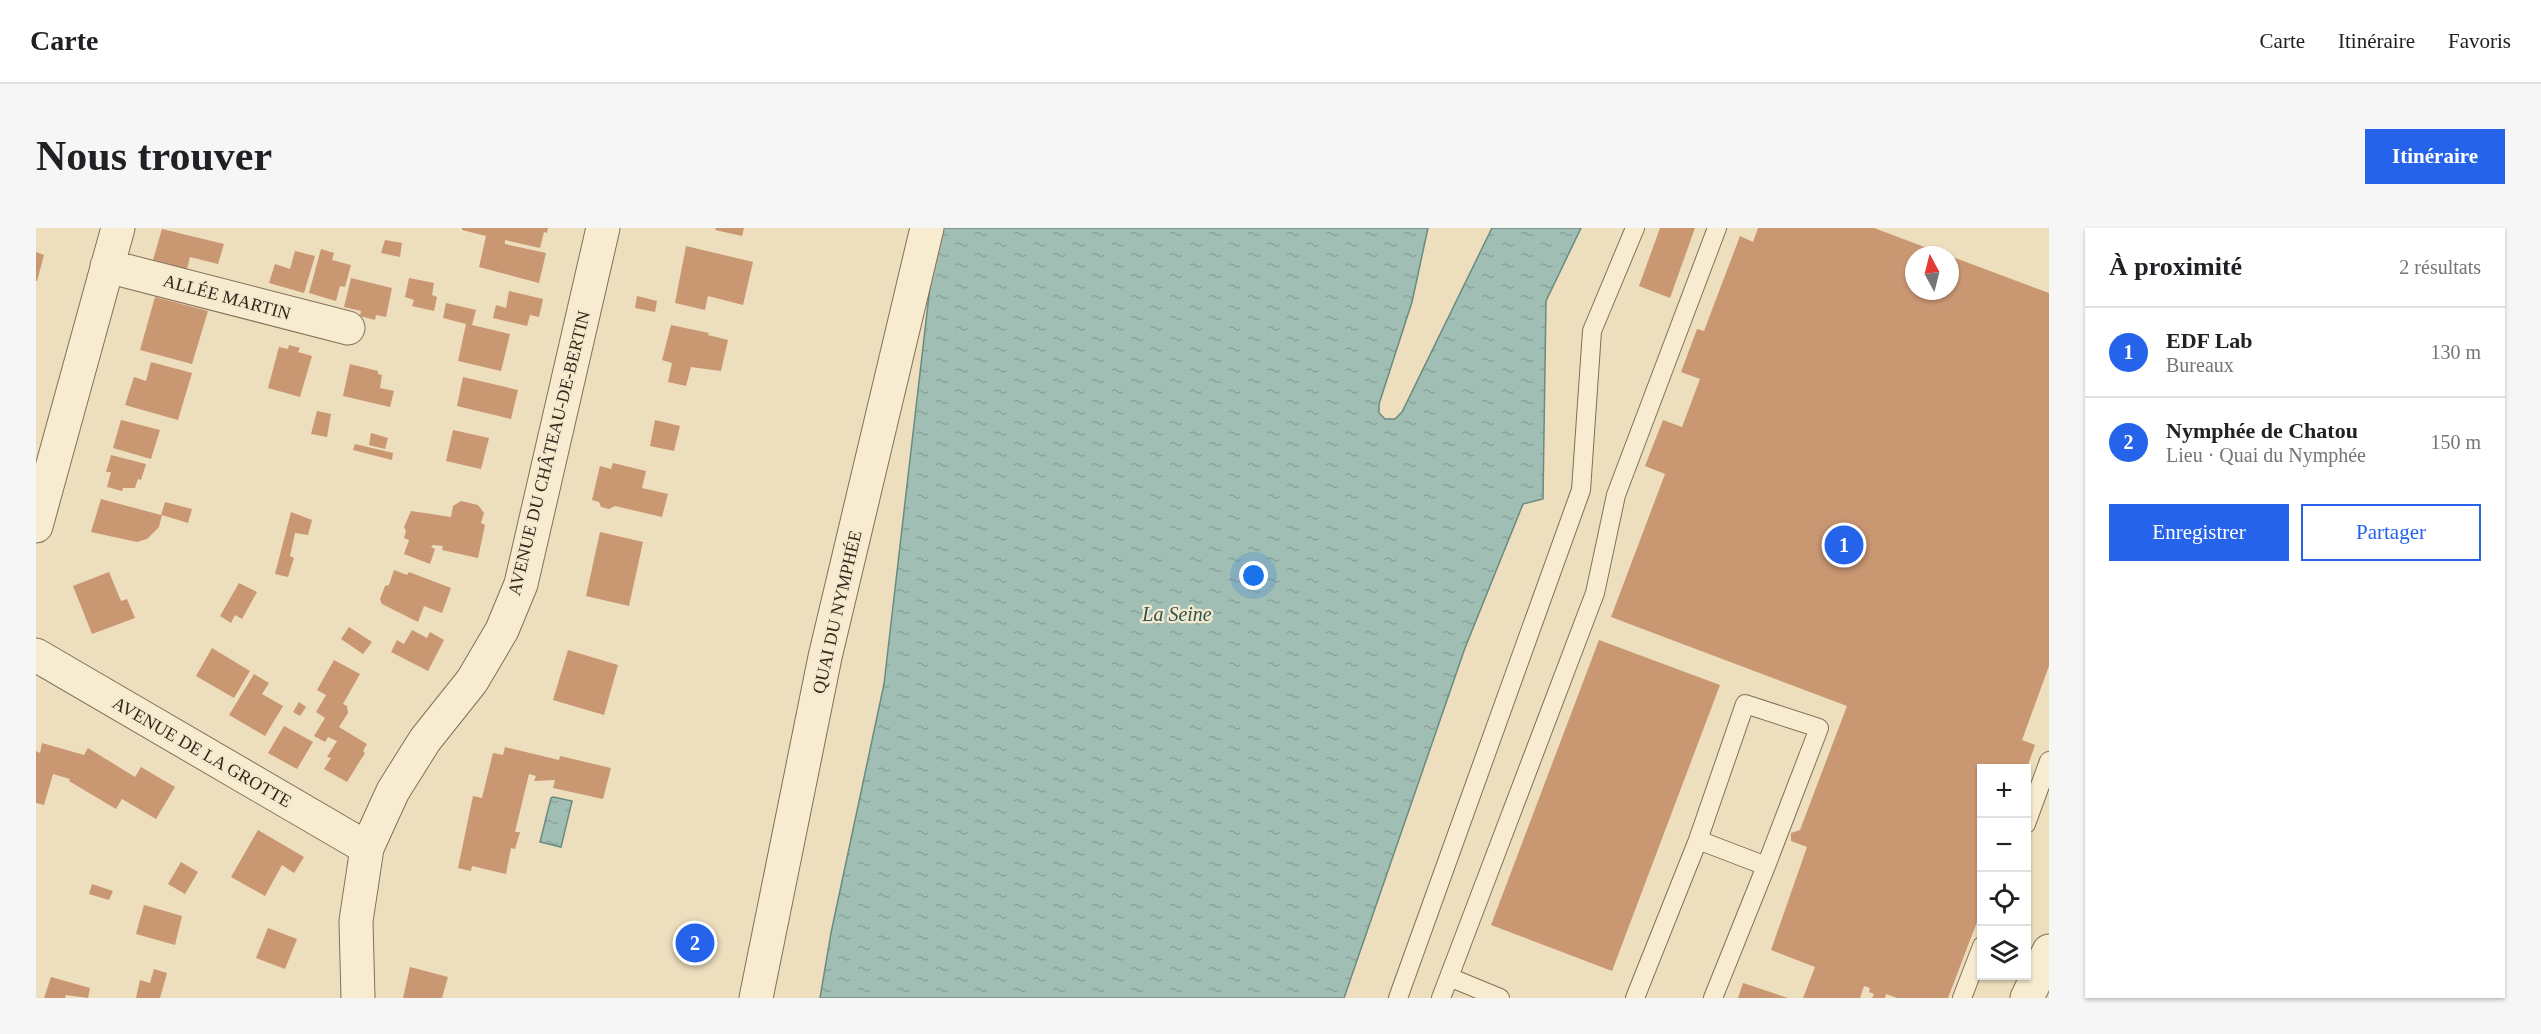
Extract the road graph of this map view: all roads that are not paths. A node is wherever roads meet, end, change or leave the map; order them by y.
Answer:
1 (118, 228) edge
2 (603, 228) edge
3 (927, 228) edge
4 (1635, 228) edge
5 (1717, 228) edge
6 (107, 266) junction
7 (348, 328) dead end
8 (36, 525) edge
9 (36, 656) edge
10 (2049, 761) edge
11 (2028, 818) edge
12 (1698, 840) junction
13 (367, 848) junction
14 (1766, 866) junction
15 (2049, 951) edge
16 (1977, 959) edge
17 (1449, 977) junction
18 (358, 998) edge
19 (756, 998) edge
20 (1398, 998) edge
21 (1441, 998) edge
22 (1500, 998) edge
23 (1635, 998) edge
24 (1713, 998) edge
25 (1962, 998) edge
26 (2027, 998) edge

1 - 6 street
2 - 13 street, AVENUE DU CHÂTEAU-DE-BERTIN
3 - 19 street, QUAI DU NYMPHÉE
4 - 20 lane
5 - 17 lane
6 - 7 street, ALLÉE MARTIN
6 - 8 street
9 - 13 street, AVENUE DE LA GROTTE
10 - 11 lane
12 - 14 lane
12 - 14 lane
12 - 23 lane
13 - 18 street, AVENUE DU CHÂTEAU-DE-BERTIN
14 - 24 lane
15 - 26 street
16 - 25 lane
17 - 21 lane
17 - 22 lane

